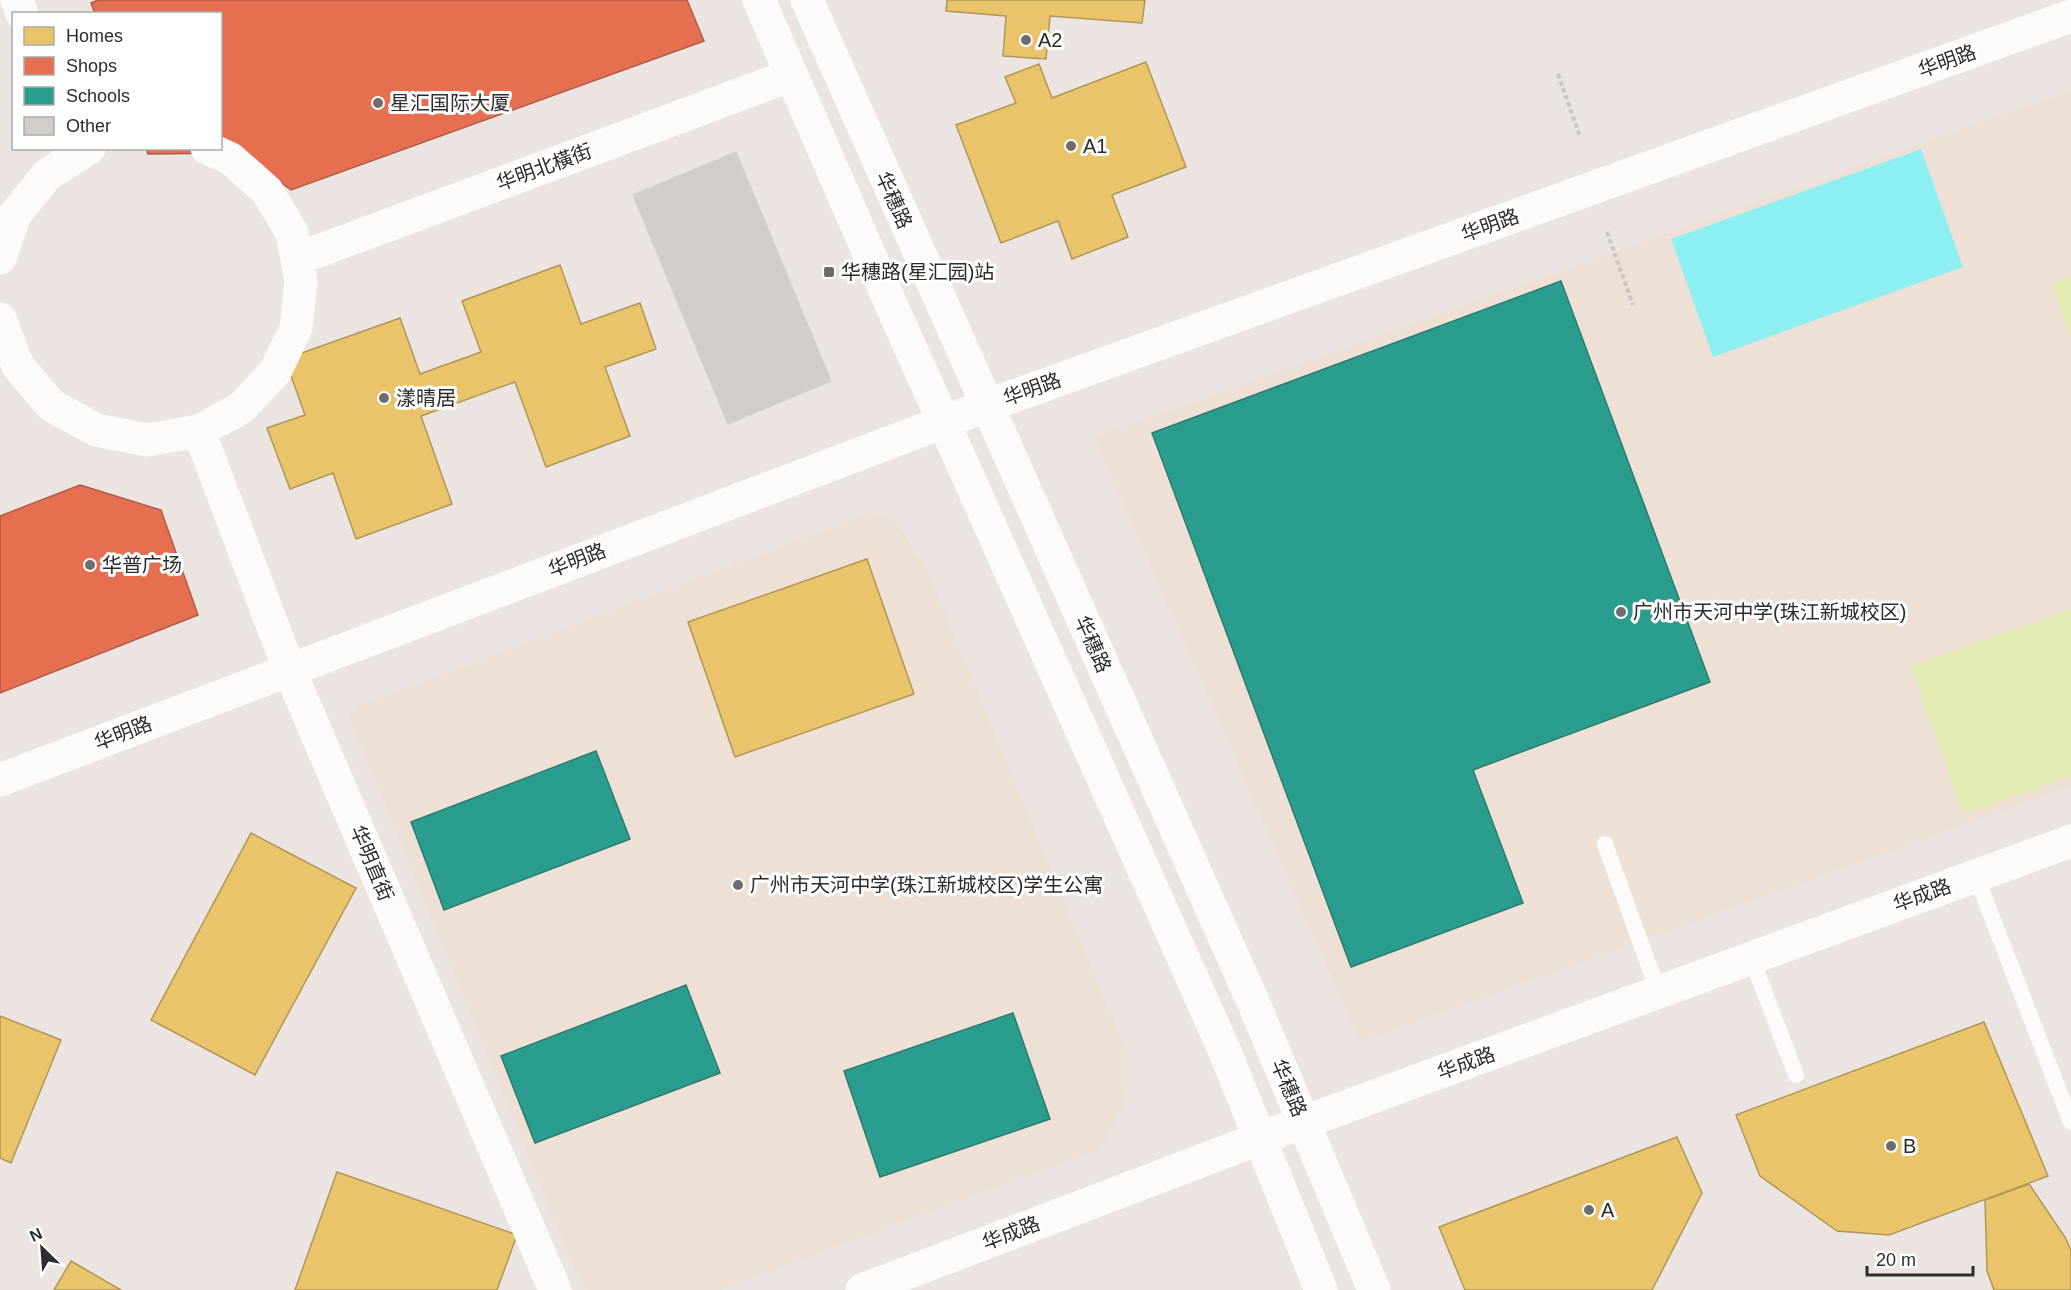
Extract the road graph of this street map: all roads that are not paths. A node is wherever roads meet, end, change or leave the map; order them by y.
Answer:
1 (759, 0) edge
2 (807, 0) edge
3 (2071, 16) edge
4 (792, 75) junction
5 (211, 150) edge
6 (77, 152) edge
7 (0, 258) edge
8 (297, 259) junction
9 (0, 319) edge
10 (12, 378) edge
11 (986, 406) junction
12 (944, 422) junction
13 (199, 431) junction
14 (289, 669) junction
15 (0, 780) edge
16 (2071, 841) edge
17 (1605, 844) dead end
18 (1976, 876) junction
19 (1751, 957) junction
20 (1658, 992) junction
21 (1796, 1075) dead end
22 (1304, 1122) junction
23 (2071, 1122) edge
24 (1260, 1139) junction
25 (555, 1290) edge
26 (862, 1290) edge
27 (1321, 1290) edge
28 (1374, 1290) edge

1 - 4 street
2 - 11 street, 华穗路
3 - 11 street, 华明路
4 - 8 street, 华明北橫街
4 - 12 street
5 - 8 street
6 - 7 street
8 - 13 street
9 - 10 street
10 - 13 street
11 - 12 street, 华明路
11 - 22 street, 华穗路
12 - 14 street, 华明路
12 - 24 street
13 - 14 street, 华明直街
14 - 15 street, 华明路
14 - 25 street, 华明直街
16 - 18 street, 华成路
17 - 20 lane
18 - 19 street, 华成路
18 - 23 lane
19 - 20 street, 华成路
19 - 21 lane
20 - 22 street, 华成路
22 - 24 street, 华成路
22 - 28 street, 华穗路
24 - 26 street, 华成路
24 - 27 street

